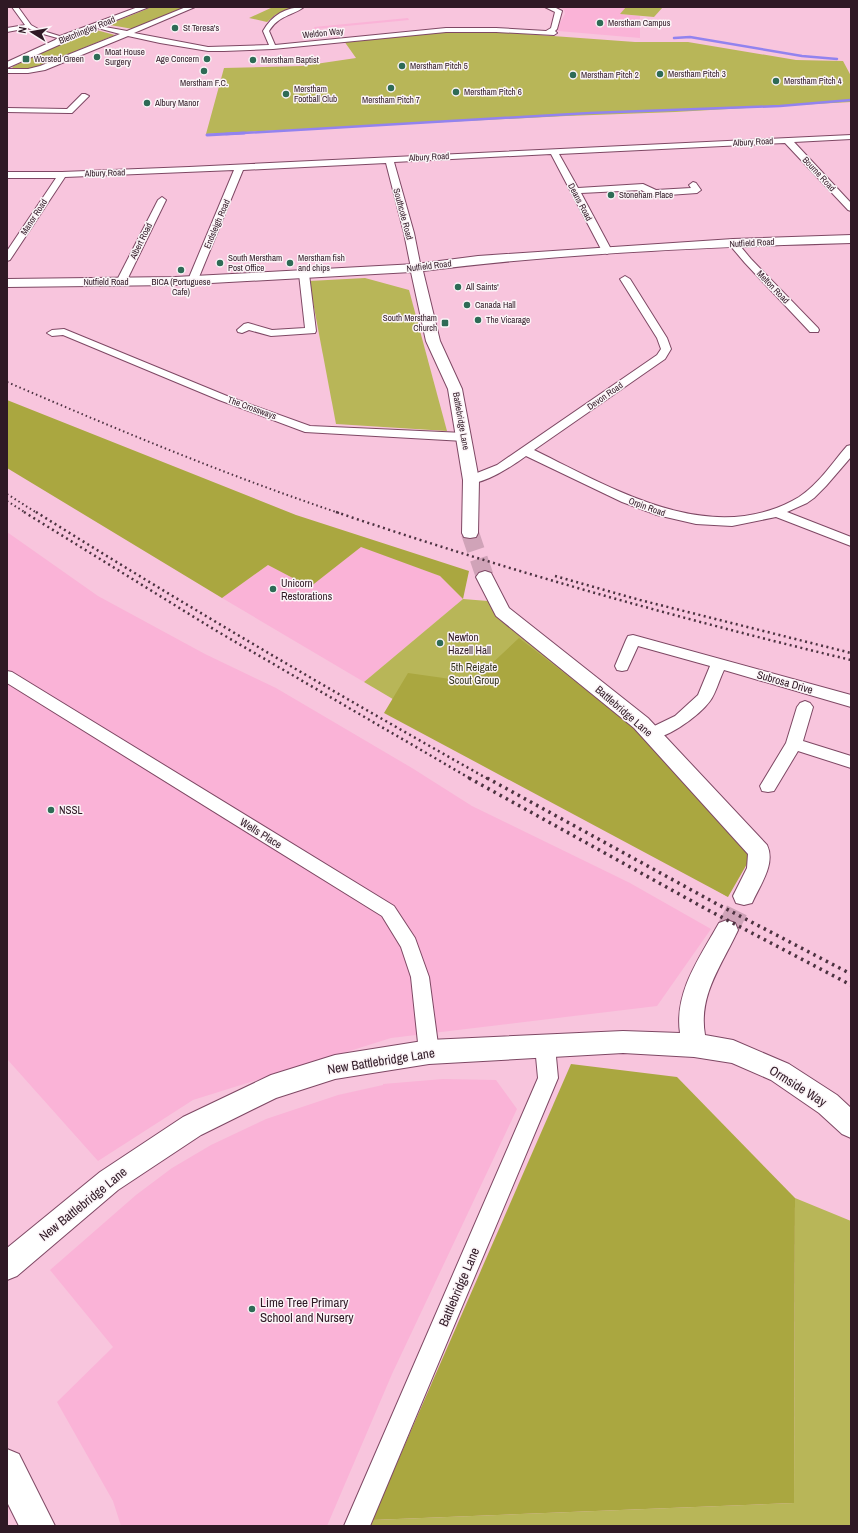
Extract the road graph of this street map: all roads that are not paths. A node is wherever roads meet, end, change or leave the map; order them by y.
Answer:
1 (15, 7) edge
2 (145, 7) edge
3 (192, 7) edge
4 (301, 7) edge
5 (548, 7) edge
6 (29, 26) junction
7 (96, 26) junction
8 (7, 30) edge
9 (127, 33) junction
10 (63, 38) junction
11 (273, 47) junction
12 (7, 65) edge
13 (7, 71) edge
14 (85, 96) dead end
15 (7, 110) edge
16 (851, 137) edge
17 (787, 140) junction
18 (554, 152) junction
19 (389, 159) junction
20 (240, 167) junction
21 (7, 174) edge
22 (62, 175) junction
23 (693, 185) dead end
24 (574, 191) junction
25 (162, 200) dead end
26 (851, 208) edge
27 (851, 239) edge
28 (733, 244) junction
29 (607, 251) junction
30 (7, 258) edge
31 (416, 268) junction
32 (304, 274) junction
33 (625, 279) dead end
34 (193, 280) junction
35 (7, 282) edge
36 (121, 282) junction
37 (242, 330) dead end
38 (814, 330) dead end
39 (52, 332) dead end
40 (464, 437) junction
41 (851, 449) edge
42 (526, 451) junction
43 (471, 480) junction
44 (776, 512) junction
45 (470, 533) tunnel mouth
46 (851, 542) edge
47 (485, 577) tunnel mouth
48 (719, 663) junction
49 (622, 666) dead end
50 (7, 676) edge
51 (851, 701) edge
52 (805, 707) dead end
53 (652, 734) junction
54 (794, 744) junction
55 (851, 762) edge
56 (768, 786) dead end
57 (744, 896) tunnel mouth
58 (727, 930) tunnel mouth
59 (694, 1045) junction
60 (545, 1046) junction
61 (429, 1052) junction
62 (851, 1125) edge
63 (7, 1266) edge
64 (7, 1466) edge
65 (36, 1526) edge
66 (357, 1526) edge

1 - 6 street
2 - 7 street, Bletchingley Road
3 - 9 street
4 - 11 street
5 - 11 street, Weldon Way
6 - 8 street
6 - 10 street
7 - 9 street, Weldon Way
7 - 10 street, Bletchingley Road
9 - 11 street, Weldon Way
9 - 13 street
10 - 12 street, Bletchingley Road
14 - 15 street
16 - 17 street, Albury Road
17 - 18 street, Albury Road
17 - 26 street, Bourne Road
18 - 19 street, Albury Road
18 - 24 street, Deans Road
19 - 20 street, Albury Road
19 - 31 street, Southcote Road
20 - 22 street, Albury Road
20 - 34 street, Endsleigh Road
21 - 22 street, Albury Road
22 - 30 street, Manor Road
23 - 24 street
24 - 29 street, Deans Road
25 - 36 street, Albert Road
27 - 28 street, Nutfield Road
28 - 29 street, Nutfield Road
28 - 38 street, Melton Road
29 - 31 street, Nutfield Road
31 - 32 street, Nutfield Road
31 - 40 street, Battlebridge Lane
32 - 34 street, Nutfield Road
32 - 37 street
33 - 42 street, Devon Road
34 - 36 street, Nutfield Road
35 - 36 street, Nutfield Road
39 - 40 street, The Crossways
40 - 43 street, Battlebridge Lane
41 - 44 street, Orpin Road
42 - 43 street, Devon Road
42 - 44 street, Orpin Road
43 - 45 street, Battlebridge Lane
44 - 46 street
47 - 53 street, Battlebridge Lane
48 - 49 street, Subrosa Drive
48 - 51 street, Subrosa Drive
48 - 53 street
50 - 61 street, Wells Place
52 - 54 street
53 - 57 street, Battlebridge Lane
54 - 55 street
54 - 56 street
58 - 59 street
59 - 60 street, New Battlebridge Lane
59 - 62 street, Ormside Way
60 - 61 street, New Battlebridge Lane
60 - 66 street, Battlebridge Lane
61 - 63 street, New Battlebridge Lane
64 - 65 main road

